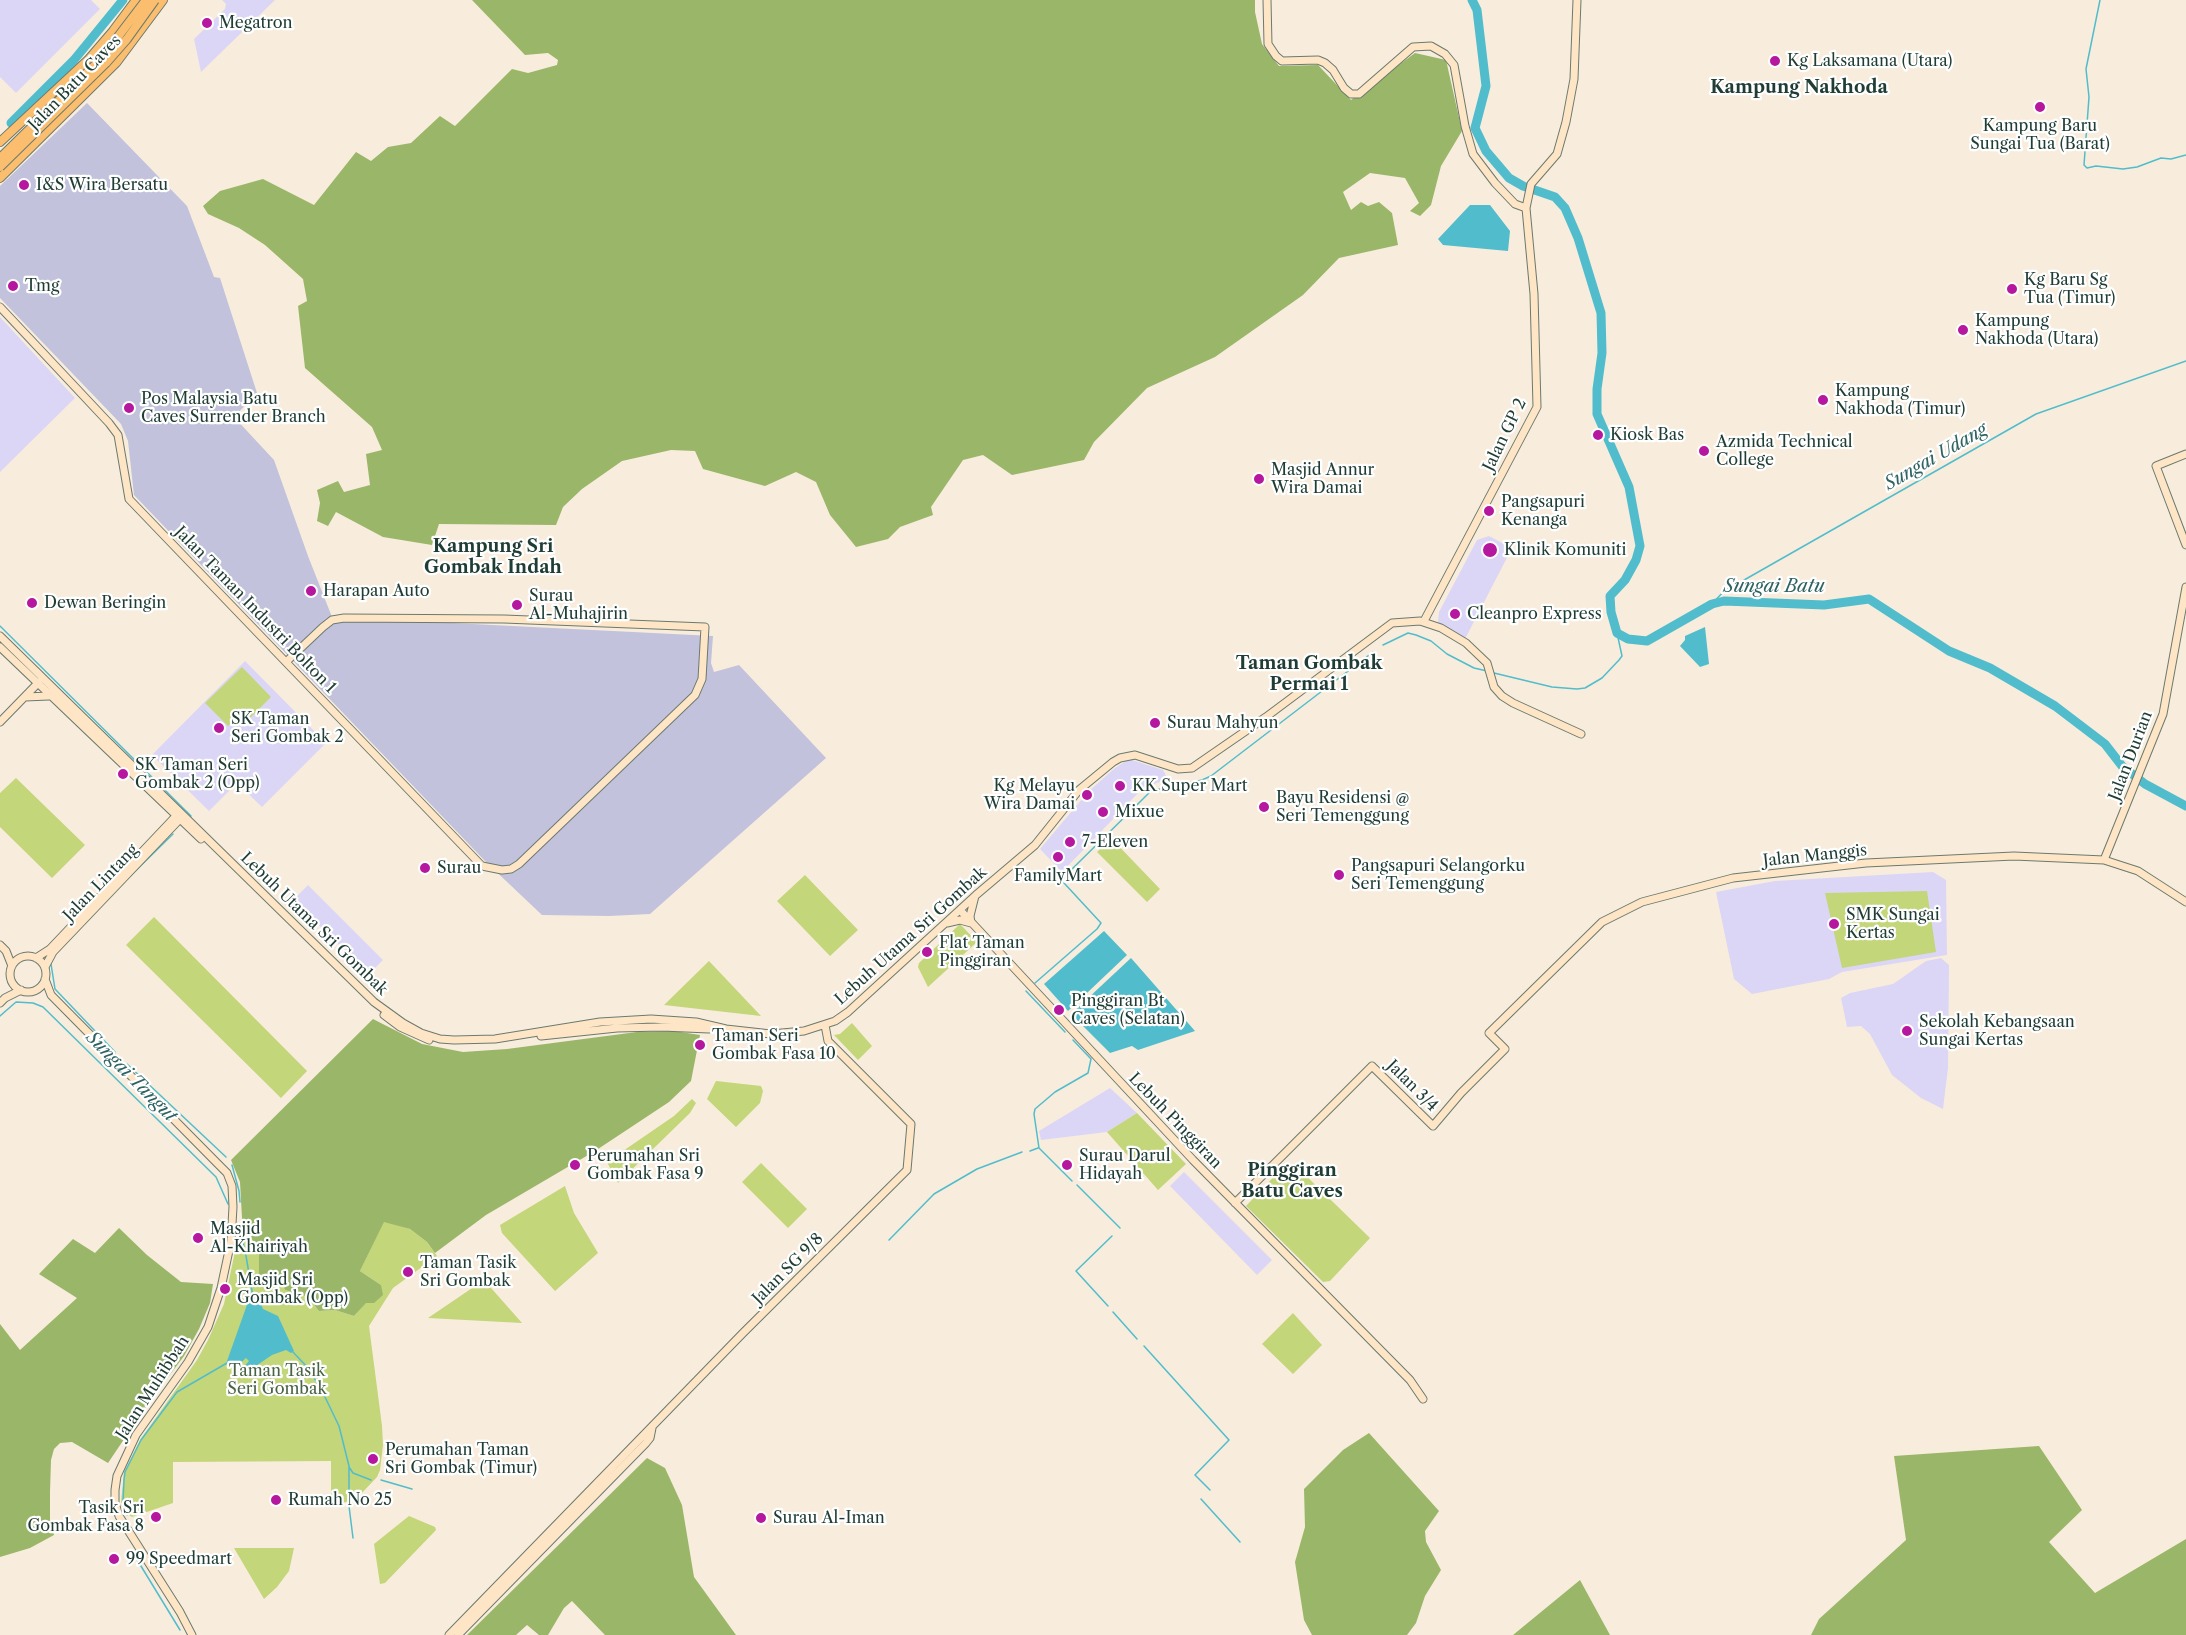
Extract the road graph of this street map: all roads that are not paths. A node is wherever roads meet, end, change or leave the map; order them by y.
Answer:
1 (136, 0) edge
2 (146, 0) edge
3 (155, 0) edge
4 (163, 0) edge
5 (1267, 0) edge
6 (1577, 0) edge
7 (25, 118) junction
8 (15, 127) junction
9 (0, 131) edge
10 (44, 135) junction
11 (0, 142) edge
12 (0, 158) edge
13 (0, 167) edge
14 (0, 178) edge
15 (1526, 208) junction
16 (0, 307) edge
17 (2186, 454) edge
18 (2186, 545) edge
19 (2186, 587) edge
20 (1424, 621) junction
21 (0, 636) edge
22 (0, 647) edge
23 (286, 662) junction
24 (26, 673) junction
25 (43, 678) junction
26 (37, 684) junction
27 (50, 696) junction
28 (25, 697) junction
29 (0, 722) edge
30 (1581, 734) dead end
31 (178, 817) junction
32 (2104, 860) junction
33 (976, 895) junction
34 (2186, 902) edge
35 (960, 910) junction
36 (946, 923) junction
37 (971, 923) junction
38 (0, 945) edge
39 (6, 951) junction
40 (22, 957) junction
41 (36, 958) junction
42 (12, 966) junction
43 (45, 967) junction
44 (45, 979) junction
45 (12, 982) junction
46 (21, 990) junction
47 (35, 990) junction
48 (51, 995) junction
49 (3, 1001) edge
50 (825, 1026) junction
51 (726, 1029) junction
52 (1433, 1126) joint
53 (1235, 1203) junction
54 (1423, 1399) dead end
55 (646, 1438) junction
56 (192, 1635) edge
57 (448, 1635) edge
58 (458, 1635) edge

1 - 7 main road, Jalan Batu Caves
2 - 12 highway, bridge
3 - 13 highway, bridge
4 - 10 main road, Jalan Batu Caves
5 - 15 street
6 - 15 street, Jalan GP 2
7 - 8 main road, Jalan Batu Caves
7 - 10 main road
8 - 9 main road
8 - 11 main road, Jalan Batu Caves
10 - 14 main road, Jalan Batu Caves
15 - 20 street, Jalan GP 2
16 - 23 street, Jalan Taman Industri Bolton 1
17 - 18 street
19 - 32 street, Jalan Durian
20 - 30 street
20 - 33 street, Lebuh Utama Sri Gombak
21 - 25 street, Lebuh Utama Sri Gombak
22 - 24 street, Lebuh Utama Sri Gombak
23 - 23 street, Jalan Taman Industri Bolton 1
24 - 26 street, Lebuh Utama Sri Gombak
24 - 28 street
25 - 26 street
25 - 51 street, Lebuh Utama Sri Gombak
26 - 27 street, Lebuh Utama Sri Gombak
26 - 28 street
27 - 28 street
27 - 31 street, Lebuh Utama Sri Gombak
28 - 29 street
31 - 41 street, Jalan Lintang
31 - 43 street, Jalan Lintang
31 - 51 street, Lebuh Utama Sri Gombak
32 - 34 street, Jalan Manggis
32 - 52 street, Jalan Manggis
33 - 35 street, Lebuh Utama Sri Gombak
33 - 37 street
35 - 36 street, Lebuh Utama Sri Gombak
35 - 37 street, Lebuh Pinggiran
36 - 37 street
36 - 50 street, Lebuh Utama Sri Gombak
37 - 53 street, Lebuh Pinggiran
38 - 39 street
39 - 40 street
39 - 42 street
40 - 41 street
40 - 42 street
41 - 43 street
42 - 45 street
43 - 44 street
44 - 47 street
44 - 48 street, Jalan Muhibbah
45 - 46 street
45 - 49 street
46 - 47 street
46 - 49 street
47 - 48 street, Jalan Muhibbah
48 - 56 street, Jalan Muhibbah
50 - 51 street, Lebuh Utama Sri Gombak
50 - 55 street, Jalan SG 9/8
52 - 53 street, Jalan 3/4
53 - 54 street, Lebuh Pinggiran
55 - 57 street, Jalan SG 9/8
55 - 58 street, Jalan SG 9/8

